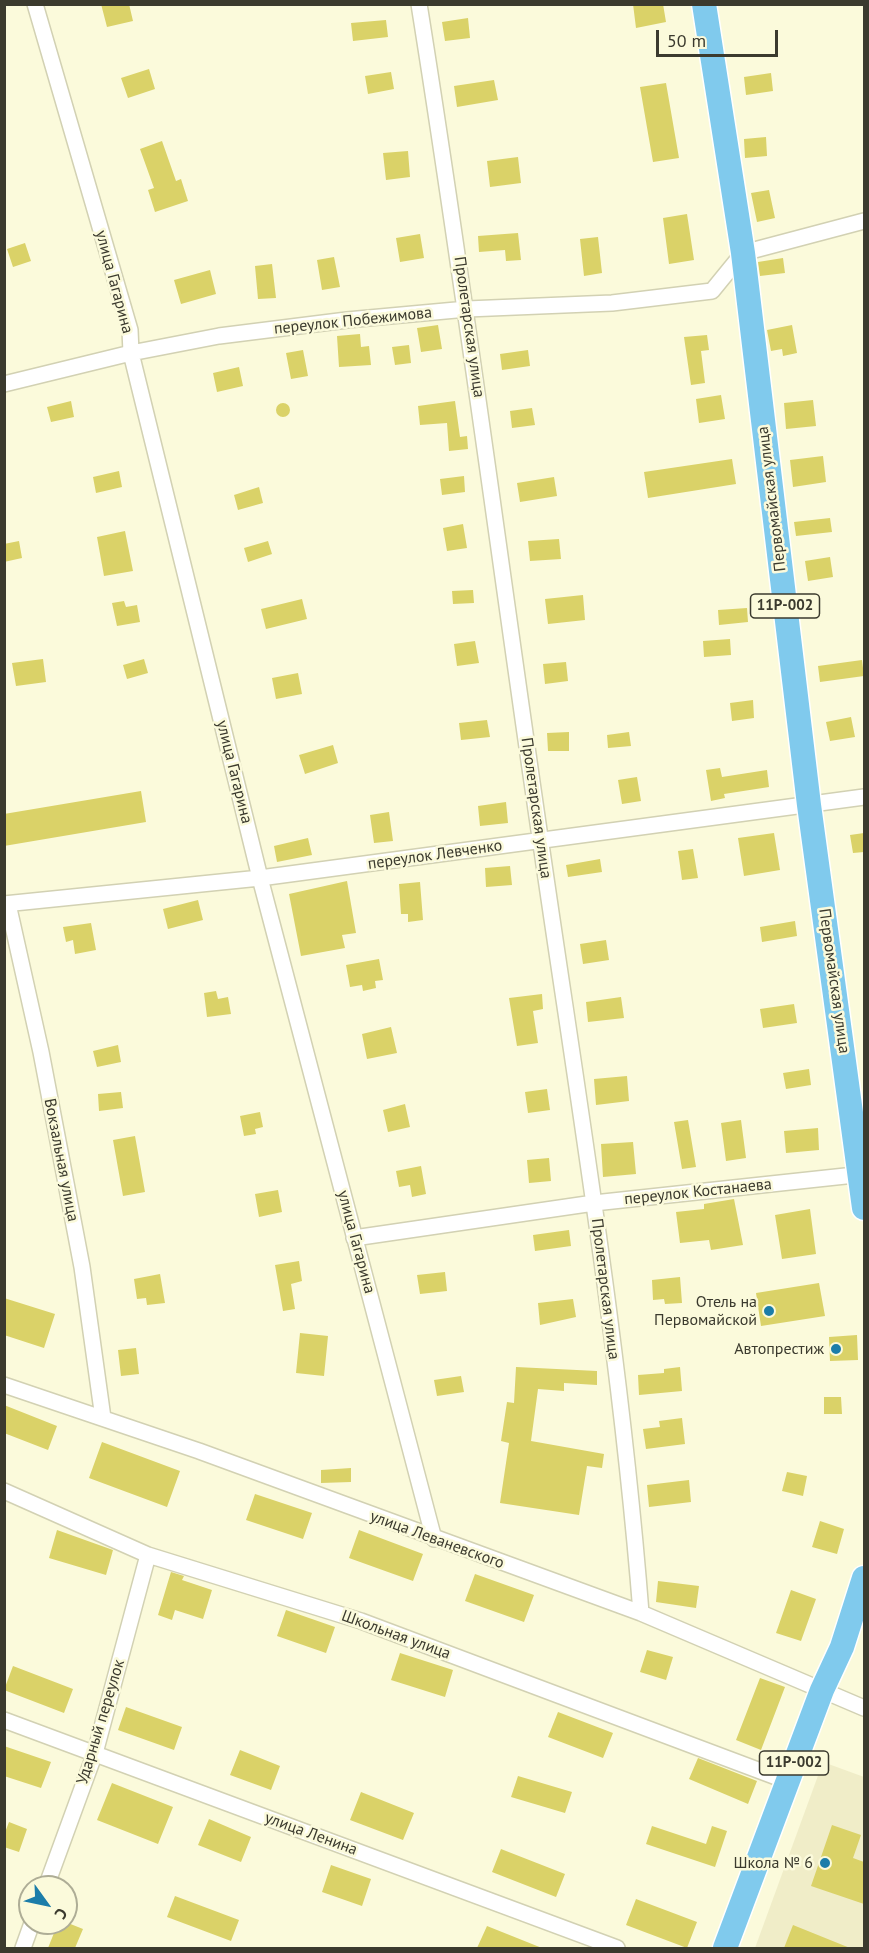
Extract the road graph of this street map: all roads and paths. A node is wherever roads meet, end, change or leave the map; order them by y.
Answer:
1 (35, 4) edge
2 (418, 4) edge
3 (704, 4) edge
4 (864, 221) edge
5 (743, 253) junction
6 (467, 309) junction
7 (131, 353) junction
8 (4, 384) edge
9 (864, 797) edge
10 (808, 805) junction
11 (541, 841) junction
12 (260, 878) junction
13 (6, 904) edge
14 (862, 1174) edge
15 (594, 1203) junction
16 (864, 1208) edge
17 (354, 1238) junction
18 (4, 1385) edge
19 (103, 1418) junction
20 (4, 1491) edge
21 (434, 1539) junction
22 (148, 1555) junction
23 (864, 1578) edge
24 (641, 1613) junction
25 (822, 1689) junction
26 (864, 1707) edge
27 (4, 1720) edge
28 (95, 1753) junction
29 (787, 1781) junction
30 (50, 1875) edge
31 (617, 1948) edge
32 (725, 1948) edge

1 - 7 street, улица Гагарина
2 - 6 street, Пролетарская улица
3 - 5 main road, Первомайская улица / 11Р-002
4 - 5 street
5 - 6 street, переулок Побежимова
5 - 10 main road, Первомайская улица / 11Р-002
6 - 7 street, переулок Побежимова
6 - 11 street, Пролетарская улица
7 - 8 street, переулок Побежимова
7 - 12 street, улица Гагарина
9 - 10 street, переулок Левченко
10 - 11 street, переулок Левченко
10 - 14 main road, Первомайская улица / 11Р-002
11 - 12 street, переулок Левченко
11 - 15 street, Пролетарская улица
12 - 13 street, переулок Левченко
12 - 17 street, улица Гагарина
13 - 19 street, Вокзальная улица
14 - 15 street, переулок Костанаева
14 - 16 main road, Первомайская улица / 11Р-002
15 - 17 street, переулок Костанаева
15 - 24 street, Пролетарская улица
17 - 21 street, улица Гагарина
18 - 19 street, улица Леваневского
19 - 21 street, улица Леваневского
20 - 22 street, Школьная улица
21 - 24 street, улица Леваневского
22 - 28 street, Ударный переулок
22 - 29 street, Школьная улица
23 - 25 main road, 11Р-002
24 - 25 street, улица Леваневского
25 - 26 street, улица Леваневского
25 - 29 main road, 11Р-002
27 - 28 street, улица Ленина
28 - 30 street, Ударный переулок
28 - 31 street, улица Ленина
29 - 32 main road, 11Р-002

